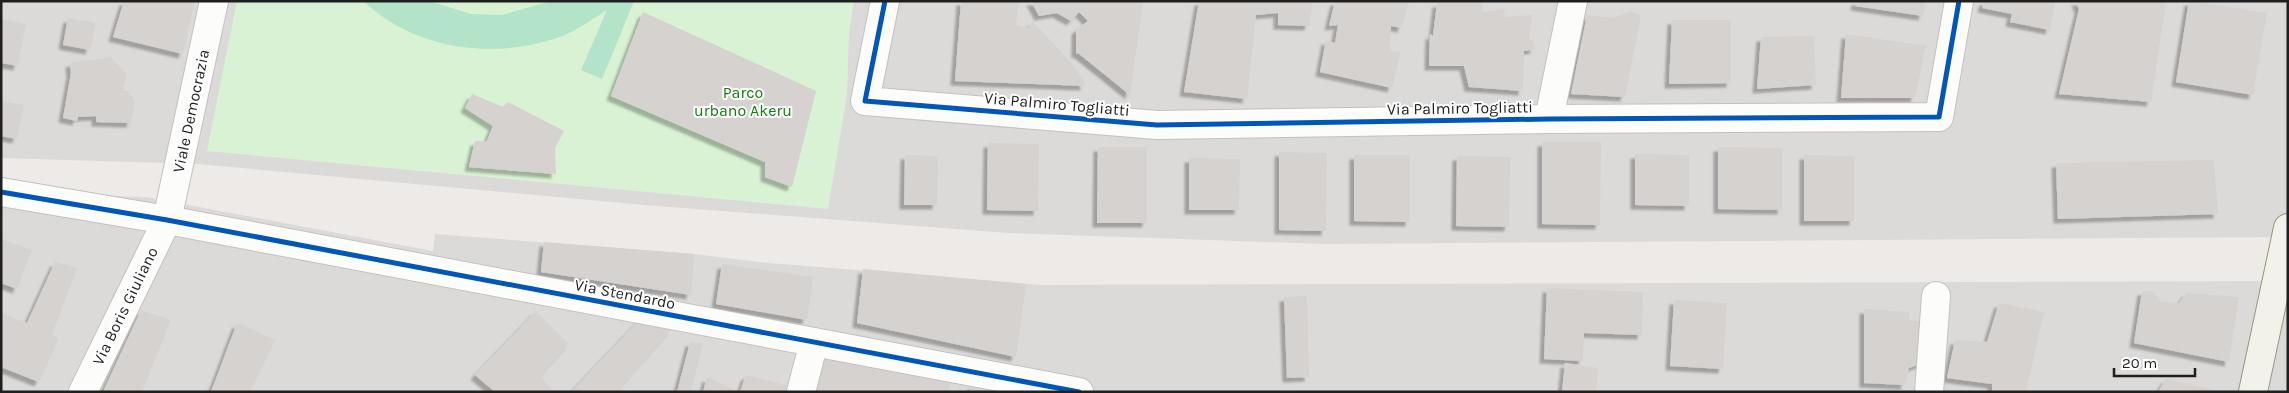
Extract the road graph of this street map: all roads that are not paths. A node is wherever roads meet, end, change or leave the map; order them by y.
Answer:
1 (214, 1) edge
2 (885, 1) edge
3 (1573, 1) edge
4 (1959, 1) edge
5 (1549, 119) junction
6 (1, 192) edge
7 (167, 220) junction
8 (2288, 228) edge
9 (2282, 282) edge
10 (1936, 296) dead end
11 (814, 342) junction
12 (83, 392) edge
13 (801, 392) edge
14 (1079, 392) edge
15 (1929, 392) edge
16 (2253, 392) edge

1 - 7 street, Viale Democrazia
2 - 5 street, Via Palmiro Togliatti
3 - 5 street
4 - 5 street, Via Palmiro Togliatti
6 - 7 street, Via Stendardo
7 - 11 street, Via Stendardo
7 - 12 street, Via Boris Giuliano
8 - 9 main road
9 - 16 main road
10 - 15 street
11 - 13 street
11 - 14 street, Via Stendardo

